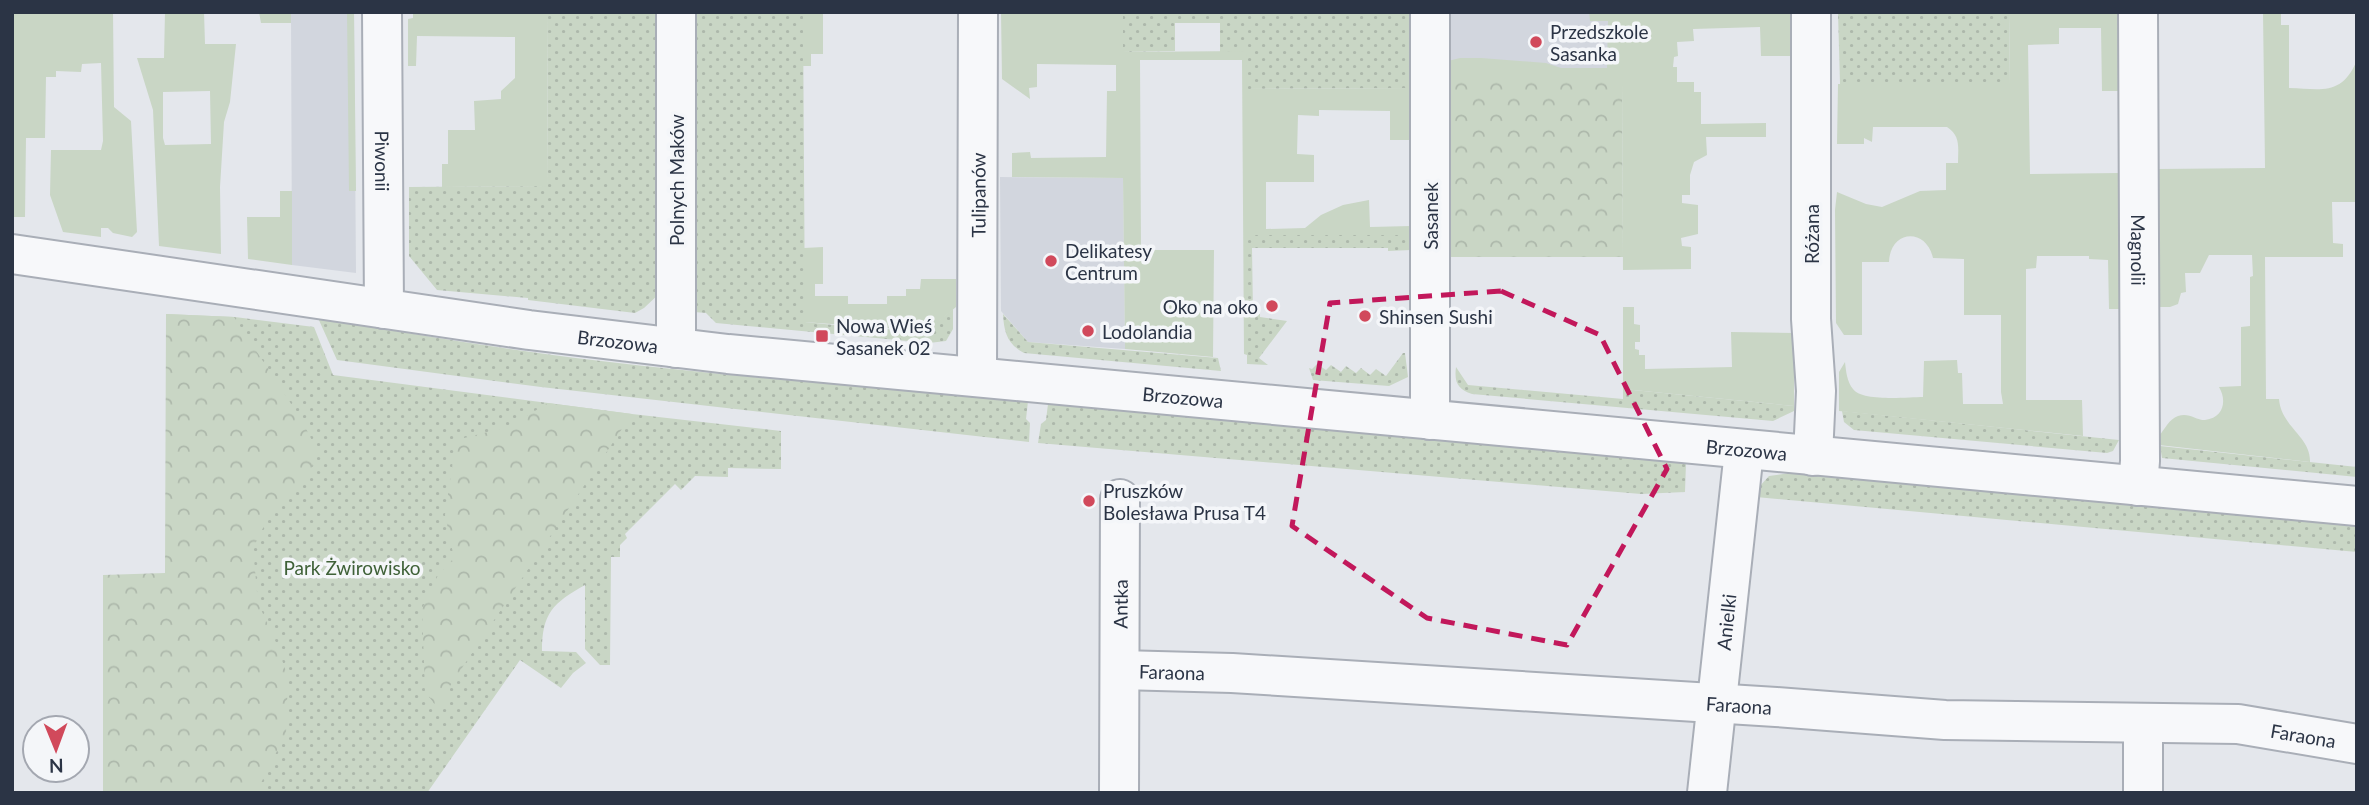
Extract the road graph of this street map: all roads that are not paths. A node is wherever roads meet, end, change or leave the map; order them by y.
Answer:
1 (382, 12) edge
2 (676, 12) edge
3 (978, 12) edge
4 (1430, 12) edge
5 (1811, 12) edge
6 (2138, 12) edge
7 (12, 254) edge
8 (384, 309) junction
9 (676, 348) junction
10 (977, 377) junction
11 (1430, 420) junction
12 (1744, 450) junction
13 (1813, 456) junction
14 (2138, 486) junction
15 (1120, 499) dead end
16 (2357, 506) edge
17 (1120, 670) junction
18 (1717, 704) junction
19 (2143, 724) junction
20 (2357, 744) edge
21 (1119, 793) edge
22 (1707, 793) edge
23 (2143, 793) edge

1 - 8 street, Piwonii
2 - 9 street, Polnych Maków
3 - 10 street, Tulipanów
4 - 11 street, Sasanek
5 - 13 street, Różana
6 - 14 street, Magnolii
7 - 8 street, Brzozowa
8 - 9 street, Brzozowa
9 - 10 street, Brzozowa
10 - 11 street, Brzozowa
11 - 12 street, Brzozowa
12 - 13 street, Brzozowa
12 - 18 street, Anielki
13 - 14 street, Brzozowa
14 - 16 street, Brzozowa
15 - 17 street, Antka
17 - 18 street, Faraona
17 - 21 street, Antka
18 - 19 street, Faraona
18 - 22 street, Anielki
19 - 20 street, Faraona
19 - 23 street

